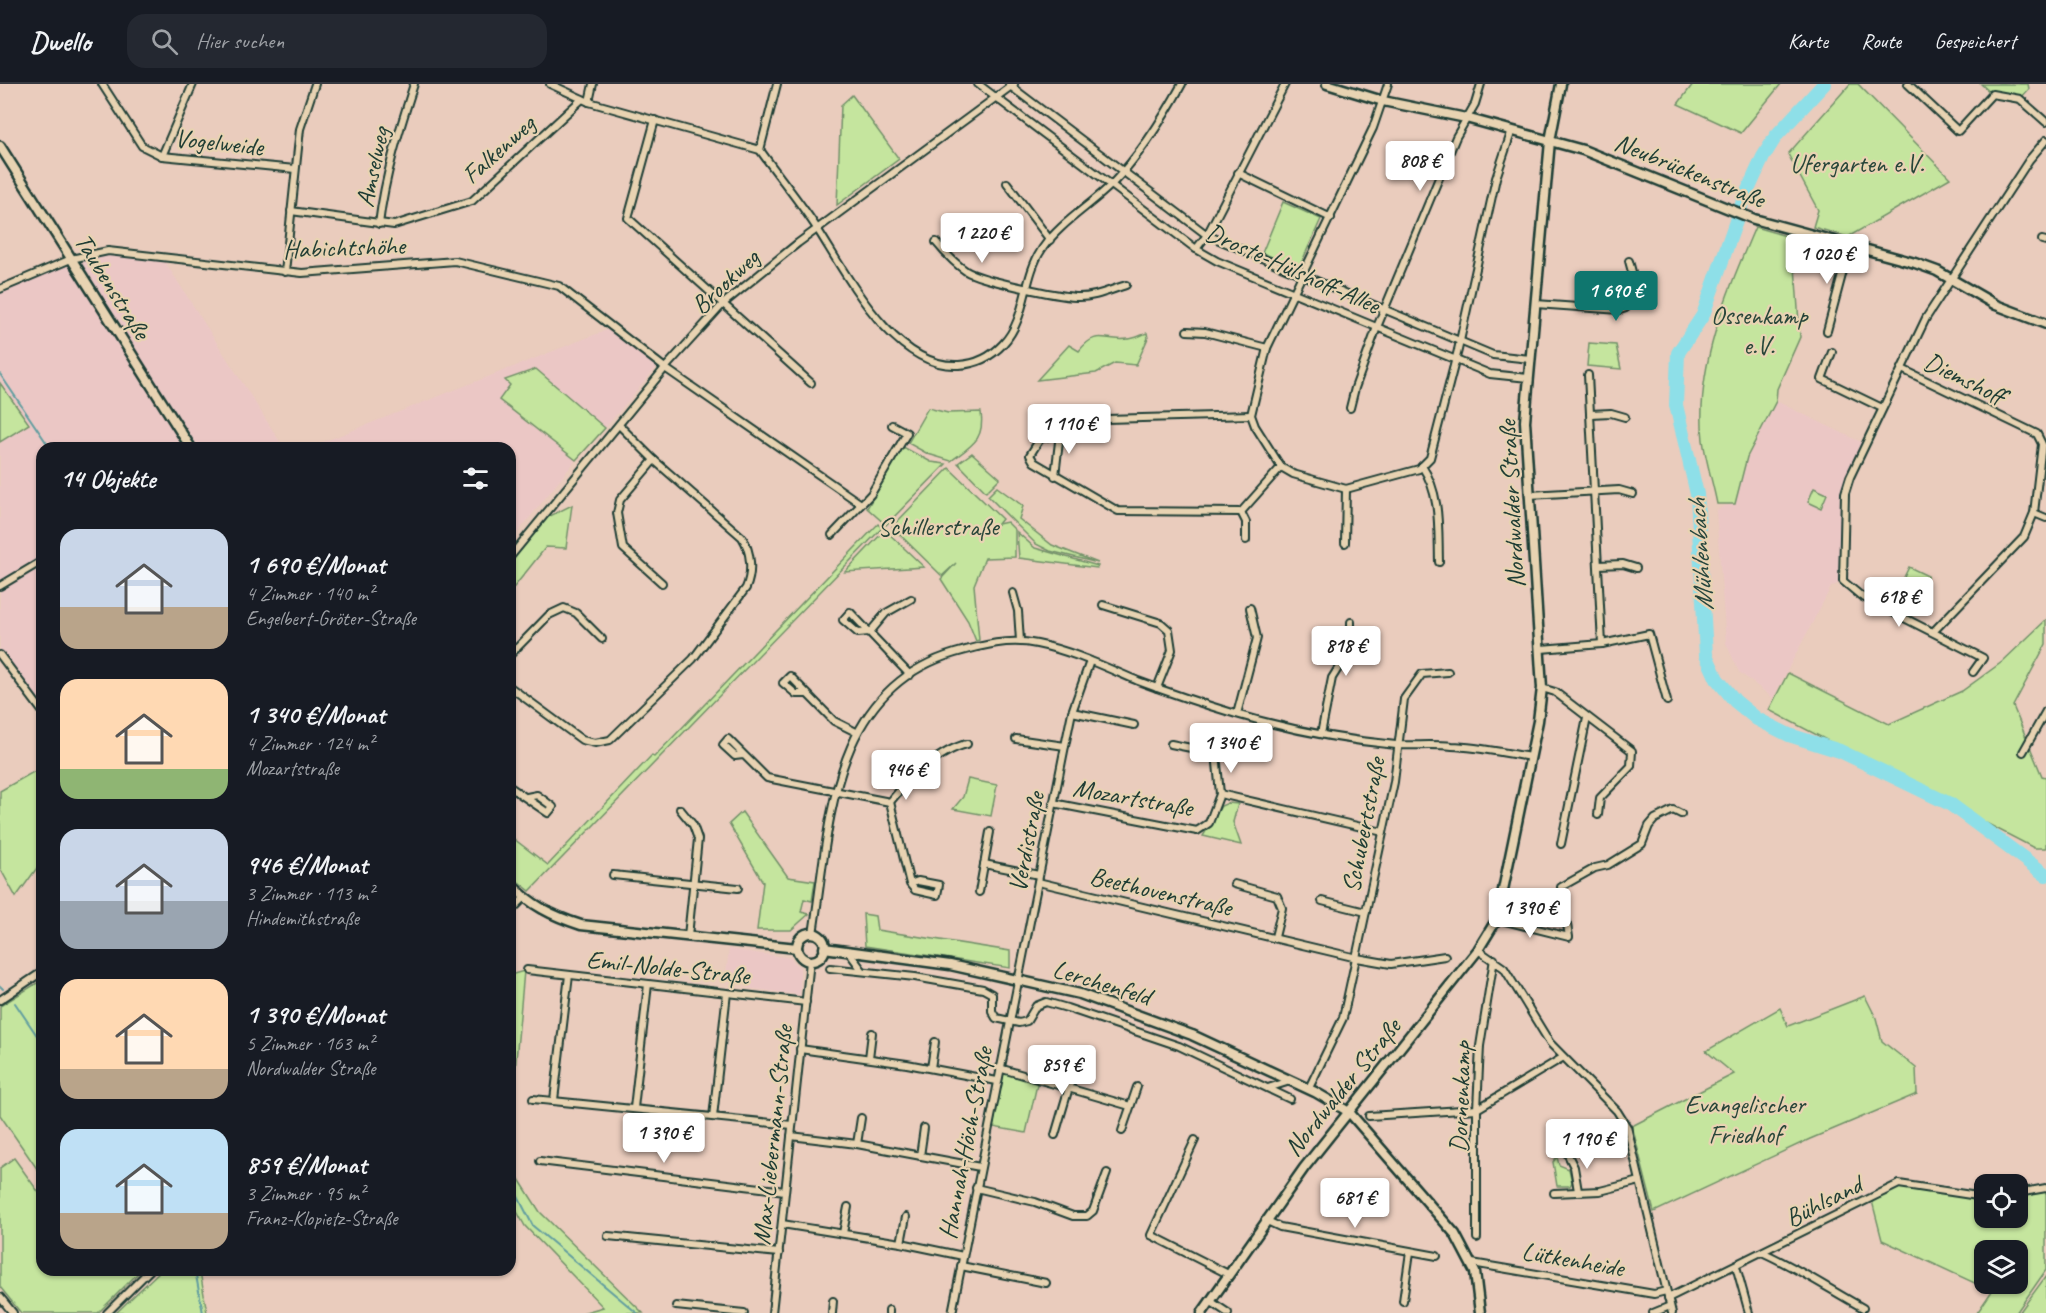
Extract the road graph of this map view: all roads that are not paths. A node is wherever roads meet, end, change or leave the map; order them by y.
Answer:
1 (102, 84) edge
2 (193, 84) edge
3 (315, 84) edge
4 (414, 84) edge
5 (550, 84) edge
6 (593, 84) edge
7 (777, 84) edge
8 (978, 84) edge
9 (1182, 84) edge
10 (1285, 84) edge
11 (1327, 84) edge
12 (1388, 84) edge
13 (1481, 84) edge
14 (1561, 84) edge
15 (1908, 84) edge
16 (1010, 85) edge
17 (997, 98) junction
18 (582, 99) junction
19 (1383, 101) junction
20 (589, 102) junction
21 (1466, 118) junction
22 (655, 120) junction
23 (2046, 122) edge
24 (1512, 130) junction
25 (2046, 140) edge
26 (1550, 141) junction
27 (0, 146) edge
28 (760, 150) junction
29 (162, 156) junction
30 (295, 169) junction
31 (1122, 171) junction
32 (1238, 173) junction
33 (1007, 183) dead end
34 (1111, 185) junction
35 (291, 211) junction
36 (1331, 218) junction
37 (379, 224) junction
38 (817, 229) junction
39 (1207, 235) junction
40 (1050, 240) junction
41 (936, 242) dead end
42 (1850, 245) junction
43 (1196, 249) junction
44 (71, 259) junction
45 (1629, 261) dead end
46 (285, 272) junction
47 (1302, 273) junction
48 (1950, 280) junction
49 (1126, 285) dead end
50 (1027, 287) junction
51 (0, 289) edge
52 (1293, 293) junction
53 (724, 303) junction
54 (1536, 304) junction
55 (1386, 310) junction
56 (2046, 324) edge
57 (1377, 327) junction
58 (1187, 331) dead end
59 (1827, 331) dead end
60 (1460, 342) junction
61 (1267, 348) junction
62 (1832, 352) dead end
63 (1530, 359) junction
64 (1456, 360) junction
65 (665, 368) junction
66 (1902, 369) junction
67 (1588, 375) dead end
68 (1528, 378) junction
69 (811, 383) dead end
70 (1350, 408) dead end
71 (1882, 408) junction
72 (1590, 414) junction
73 (1251, 415) junction
74 (1625, 417) dead end
75 (619, 424) junction
76 (892, 425) dead end
77 (1060, 433) junction
78 (187, 442) edge
79 (654, 460) junction
80 (1422, 466) junction
81 (1281, 467) junction
82 (1055, 476) junction
83 (1346, 489) junction
84 (1593, 491) junction
85 (1633, 494) dead end
86 (1529, 495) junction
87 (861, 504) junction
88 (1241, 512) junction
89 (2034, 513) junction
90 (2046, 519) edge
91 (832, 535) dead end
92 (1246, 540) dead end
93 (1345, 543) dead end
94 (516, 550) edge
95 (1438, 562) dead end
96 (36, 565) edge
97 (1598, 565) junction
98 (1636, 568) dead end
99 (662, 584) dead end
100 (0, 586) edge
101 (1013, 593) dead end
102 (911, 599) dead end
103 (1103, 605) dead end
104 (1250, 609) dead end
105 (1351, 622) dead end
106 (1933, 632) junction
107 (602, 639) dead end
108 (1020, 641) junction
109 (1602, 644) junction
110 (516, 649) edge
111 (1541, 649) junction
112 (0, 655) edge
113 (1090, 661) junction
114 (1448, 672) dead end
115 (1973, 672) dead end
116 (910, 675) junction
117 (1157, 688) junction
118 (1542, 688) junction
119 (516, 692) edge
120 (806, 694) dead end
121 (1667, 701) dead end
122 (36, 702) edge
123 (2046, 711) edge
124 (1072, 712) junction
125 (1237, 714) junction
126 (1587, 718) junction
127 (1134, 725) dead end
128 (856, 732) junction
129 (1321, 734) junction
130 (1016, 739) dead end
131 (967, 744) dead end
132 (1171, 744) dead end
133 (1398, 745) junction
134 (1065, 746) junction
135 (2024, 752) dead end
136 (743, 755) dead end
137 (1531, 757) junction
138 (516, 791) edge
139 (835, 793) junction
140 (1220, 794) junction
141 (527, 797) dead end
142 (890, 802) junction
143 (1053, 803) junction
144 (680, 809) dead end
145 (1681, 814) dead end
146 (1598, 815) dead end
147 (990, 832) dead end
148 (1383, 832) junction
149 (1561, 844) dead end
150 (984, 864) junction
151 (613, 875) dead end
152 (1038, 879) junction
153 (694, 884) junction
154 (910, 884) dead end
155 (1234, 884) dead end
156 (738, 888) dead end
157 (516, 889) edge
158 (979, 892) dead end
159 (524, 898) junction
160 (1322, 902) dead end
161 (516, 906) edge
162 (1366, 912) junction
163 (1497, 919) junction
164 (813, 933) junction
165 (688, 936) junction
166 (1275, 937) junction
167 (797, 948) junction
168 (824, 948) junction
169 (1478, 950) junction
170 (848, 951) junction
171 (1445, 956) dead end
172 (1357, 958) junction
173 (1494, 959) junction
174 (810, 961) junction
175 (830, 968) dead end
176 (527, 970) dead end
177 (862, 970) junction
178 (569, 975) junction
179 (36, 976) edge
180 (1018, 980) junction
181 (648, 984) junction
182 (727, 993) junction
183 (0, 1000) edge
184 (806, 1002) junction
185 (1009, 1020) junction
186 (873, 1033) dead end
187 (935, 1042) dead end
188 (800, 1049) junction
189 (869, 1058) junction
190 (1562, 1058) junction
191 (1075, 1067) dead end
192 (931, 1068) junction
193 (999, 1068) junction
194 (1292, 1080) junction
195 (996, 1081) junction
196 (1070, 1086) junction
197 (1137, 1087) dead end
198 (1268, 1088) junction
199 (1309, 1089) junction
200 (533, 1099) dead end
201 (1290, 1099) dead end
202 (554, 1100) junction
203 (1130, 1106) junction
204 (634, 1108) junction
205 (1477, 1109) junction
206 (1349, 1112) junction
207 (1370, 1116) dead end
208 (713, 1117) junction
209 (861, 1118) dead end
210 (792, 1125) junction
211 (924, 1128) dead end
212 (1122, 1131) dead end
213 (1055, 1135) dead end
214 (791, 1136) junction
215 (1195, 1140) dead end
216 (857, 1144) junction
217 (1568, 1155) dead end
218 (920, 1156) junction
219 (540, 1161) dead end
220 (980, 1167) junction
221 (1107, 1173) dead end
222 (1640, 1181) junction
223 (976, 1188) junction
224 (2046, 1188) edge
225 (785, 1191) junction
226 (1578, 1191) junction
227 (2028, 1191) edge
228 (1554, 1192) dead end
229 (1974, 1195) edge
230 (848, 1207) dead end
231 (906, 1217) dead end
232 (1265, 1220) junction
233 (782, 1224) junction
234 (843, 1233) junction
235 (608, 1236) dead end
236 (1477, 1238) dead end
237 (901, 1243) junction
238 (1410, 1252) junction
239 (779, 1253) junction
240 (1764, 1253) junction
241 (963, 1256) junction
242 (1437, 1256) dead end
243 (1472, 1263) junction
244 (961, 1266) junction
245 (1736, 1266) junction
246 (1228, 1274) junction
247 (144, 1276) edge
248 (1046, 1283) dead end
249 (1666, 1291) junction
250 (0, 1297) edge
251 (1668, 1298) junction
252 (834, 1301) dead end
253 (1210, 1301) junction
254 (1403, 1301) dead end
255 (675, 1306) dead end
256 (1863, 1308) dead end
257 (1671, 1309) edge
258 (13, 1313) edge
259 (107, 1313) edge
260 (744, 1313) edge
261 (772, 1313) edge
262 (832, 1313) edge
263 (952, 1313) edge
264 (1202, 1313) edge
265 (1228, 1313) edge
266 (1480, 1313) edge
267 (1653, 1313) edge
268 (1749, 1313) edge

1 - 29 street, Vogelweide
2 - 29 street
3 - 30 street
4 - 37 street, Amselweg
5 - 18 street
6 - 20 street
7 - 28 street
8 - 17 street, Droste-Hülshoff-Allee
9 - 31 street
10 - 32 street
11 - 19 street, Neubrückenstraße
12 - 19 street
13 - 21 street
14 - 26 street, Nordwalder Straße
15 - 23 street
16 - 17 street, Brookweg
16 - 31 street, Droste-Hülshoff-Allee
17 - 34 street, Droste-Hülshoff-Allee
17 - 38 street, Brookweg
18 - 20 street
18 - 37 street, Falkenweg
19 - 21 street, Neubrückenstraße
19 - 36 street
20 - 22 street
21 - 24 street, Neubrückenstraße
21 - 55 street
22 - 28 street
22 - 53 street
24 - 26 street, Neubrückenstraße
24 - 60 street
25 - 48 street, Diemshoff
26 - 42 street, Neubrückenstraße
26 - 54 street, Nordwalder Straße
27 - 44 street, Taubenstraße
28 - 38 street
29 - 30 street, Vogelweide
30 - 35 street
31 - 34 street
31 - 39 street, Droste-Hülshoff-Allee
32 - 36 street
32 - 39 street
33 - 40 street
34 - 40 street
34 - 43 street, Droste-Hülshoff-Allee
35 - 37 street, Falkenweg
35 - 46 street
36 - 47 street
38 - 50 street
38 - 53 street, Brookweg
39 - 43 street
39 - 47 street, Droste-Hülshoff-Allee
40 - 50 street
41 - 50 street
42 - 48 street, Neubrückenstraße
42 - 59 street
43 - 52 street, Droste-Hülshoff-Allee
44 - 46 street, Habichtshöhe
44 - 51 street, Habichtshöhe
44 - 78 street, Taubenstraße
45 - 54 street
46 - 65 street, Habichtshöhe
47 - 52 street
47 - 55 street, Droste-Hülshoff-Allee
48 - 56 street, Neubrückenstraße
48 - 66 street, Diemshoff
49 - 50 street
52 - 57 street, Droste-Hülshoff-Allee
52 - 61 street
53 - 65 street, Brookweg
53 - 69 street
54 - 63 street, Nordwalder Straße
55 - 57 street
55 - 60 street, Droste-Hülshoff-Allee
57 - 64 street, Droste-Hülshoff-Allee
57 - 70 street
58 - 61 street
60 - 63 street, Droste-Hülshoff-Allee
60 - 64 street
61 - 73 street
62 - 71 street
63 - 68 street, Nordwalder Straße
64 - 68 street, Droste-Hülshoff-Allee
64 - 80 street
65 - 75 street, Brookweg
65 - 87 street
66 - 71 street, Diemshoff
66 - 89 street, Diemshoff
67 - 72 street
68 - 86 street, Nordwalder Straße
71 - 106 street, Diemshoff
72 - 74 street
72 - 84 street
73 - 77 street
73 - 81 street
75 - 79 street
75 - 94 street, Brookweg
76 - 87 street
77 - 82 street
77 - 82 street
79 - 99 street
79 - 119 street
80 - 83 street
80 - 95 street
81 - 83 street
81 - 88 street
82 - 88 street
83 - 93 street
84 - 85 street
84 - 86 street
84 - 97 street
86 - 111 street, Nordwalder Straße
87 - 91 street
88 - 92 street
89 - 90 street
89 - 106 street, Diemshoff
96 - 100 street
97 - 98 street
97 - 109 street
101 - 108 street
102 - 116 street
103 - 117 street
104 - 125 street
105 - 129 street
106 - 115 street, Diemshoff
107 - 110 street
108 - 113 street
108 - 116 street
109 - 111 street
109 - 121 street
111 - 118 street, Nordwalder Straße
112 - 122 street
113 - 117 street
113 - 124 street, Verdistraße
114 - 133 street, Schubertstraße
116 - 128 street
117 - 125 street
118 - 126 street
118 - 137 street, Nordwalder Straße
120 - 128 street
123 - 135 street
124 - 127 street
124 - 134 street, Verdistraße
125 - 129 street
126 - 146 street
126 - 149 street
128 - 139 street
129 - 133 street
130 - 134 street
131 - 142 street
132 - 140 street, Mozartstraße
133 - 137 street
133 - 148 street, Schubertstraße
134 - 143 street, Verdistraße
136 - 139 street
137 - 163 street, Nordwalder Straße
138 - 141 street
139 - 142 street
139 - 164 street
140 - 143 street, Mozartstraße
140 - 148 street, Mozartstraße
142 - 154 street
143 - 152 street, Verdistraße
144 - 153 street
145 - 163 street
147 - 150 street
148 - 162 street, Schubertstraße
150 - 152 street, Beethovenstraße
150 - 158 street
151 - 153 street
152 - 166 street, Beethovenstraße
152 - 180 street, Verdistraße
153 - 156 street
153 - 165 street
155 - 166 street, Beethovenstraße
157 - 159 street
159 - 161 street
159 - 165 street
160 - 162 street, Schubertstraße
162 - 172 street, Schubertstraße
163 - 169 street, Nordwalder Straße
164 - 167 street
164 - 168 street
165 - 167 street
166 - 172 street, Beethovenstraße
167 - 174 street
168 - 170 street, Lerchenfeld
168 - 174 street
169 - 173 street
169 - 206 street, Nordwalder Straße
170 - 177 street
170 - 180 street, Lerchenfeld
171 - 172 street, Beethovenstraße
172 - 199 street, Schubertstraße
173 - 190 street
173 - 205 street, Dornenkamp
174 - 184 street, Max-Liebermann-Straße
175 - 177 street
176 - 178 street, Emil-Nolde-Straße
177 - 185 street
178 - 181 street, Emil-Nolde-Straße
178 - 202 street
179 - 183 street
180 - 185 street, Hannah-Höch-Straße
180 - 194 street, Lerchenfeld
181 - 182 street, Emil-Nolde-Straße
181 - 204 street
182 - 184 street, Emil-Nolde-Straße
182 - 208 street
184 - 188 street, Max-Liebermann-Straße
185 - 193 street, Hannah-Höch-Straße
185 - 198 street
186 - 189 street
187 - 192 street
188 - 189 street
188 - 210 street, Max-Liebermann-Straße
189 - 192 street
190 - 205 street
190 - 222 street
191 - 196 street
192 - 195 street
193 - 195 street, Hannah-Höch-Straße
193 - 196 street
194 - 198 street
194 - 199 street, Lerchenfeld
195 - 220 street, Hannah-Höch-Straße
196 - 203 street
196 - 213 street
197 - 203 street
198 - 201 street
199 - 206 street, Lerchenfeld
200 - 202 street
202 - 204 street
203 - 212 street
204 - 208 street
205 - 207 street
205 - 236 street, Dornenkamp
206 - 232 street, Nordwalder Straße
206 - 243 street, Lerchenfeld
208 - 210 street
209 - 216 street
210 - 214 street, Max-Liebermann-Straße
211 - 218 street
214 - 216 street
214 - 225 street, Max-Liebermann-Straße
215 - 246 street
216 - 218 street
217 - 226 street
218 - 220 street
219 - 225 street
220 - 223 street, Hannah-Höch-Straße
221 - 223 street
222 - 226 street
222 - 249 street
223 - 241 street, Hannah-Höch-Straße
224 - 227 street
225 - 233 street, Max-Liebermann-Straße
226 - 228 street
229 - 240 street, Bühlsand
230 - 234 street
231 - 237 street
232 - 238 street
232 - 246 street, Nordwalder Straße
233 - 234 street
233 - 239 street, Max-Liebermann-Straße
234 - 237 street
235 - 239 street
237 - 241 street
238 - 242 street
238 - 254 street
239 - 261 street, Max-Liebermann-Straße
240 - 245 street, Bühlsand
240 - 256 street, Bühlsand
241 - 244 street, Hannah-Höch-Straße
243 - 249 street, Lütkenheide
243 - 266 street, Lerchenfeld
244 - 248 street
244 - 263 street, Hannah-Höch-Straße
245 - 251 street, Bühlsand
245 - 268 street
246 - 253 street, Nordwalder Straße
247 - 259 street
249 - 251 street
250 - 258 street
251 - 257 street
252 - 262 street
253 - 264 street, Nordwalder Straße
253 - 265 street
255 - 260 street
257 - 267 street

